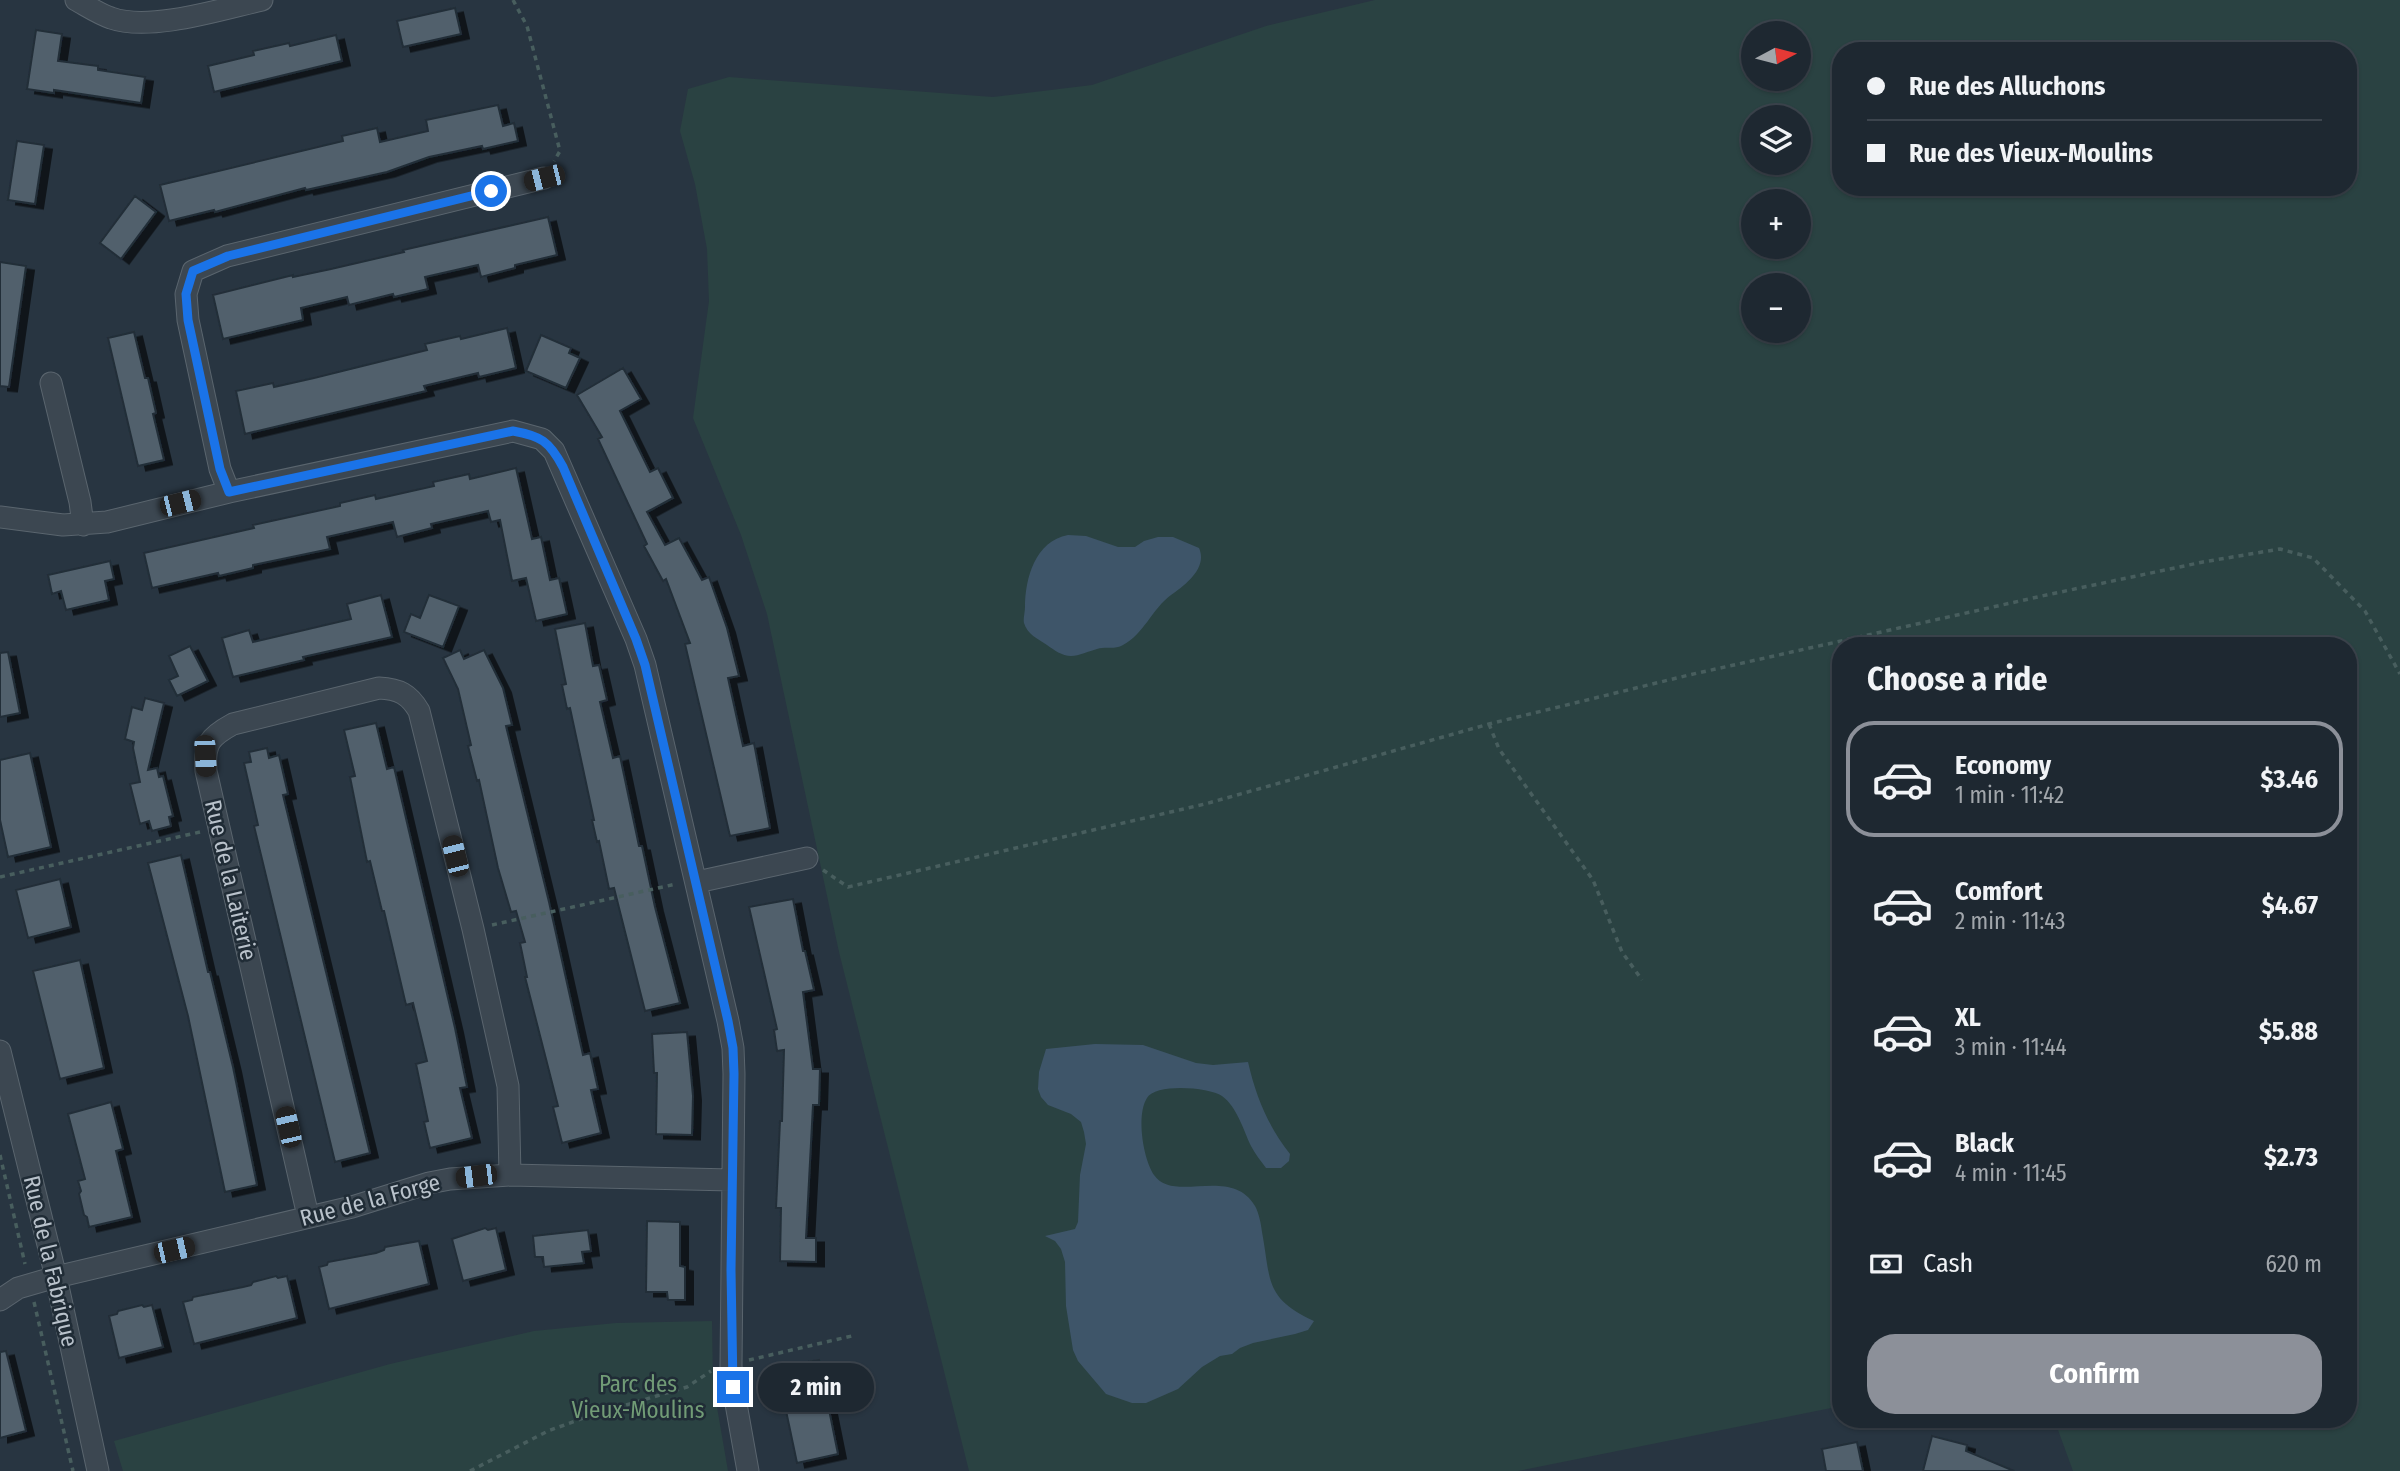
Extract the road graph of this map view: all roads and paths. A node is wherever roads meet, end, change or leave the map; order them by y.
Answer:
1 (76, 0) edge
2 (262, 0) edge
3 (513, 0) edge
4 (544, 178) joint
5 (51, 383) dead end
6 (229, 492) junction
7 (0, 517) edge
8 (83, 524) junction
9 (1859, 637) edge
10 (1832, 643) edge
11 (2400, 674) edge
12 (1489, 724) junction
13 (219, 827) junction
14 (807, 858) joint
15 (0, 877) edge
16 (697, 882) junction
17 (473, 929) junction
18 (1642, 979) dead end
19 (0, 1051) edge
20 (0, 1155) edge
21 (510, 1175) junction
22 (732, 1180) junction
23 (308, 1216) junction
24 (56, 1277) junction
25 (30, 1284) junction
26 (0, 1300) edge
27 (856, 1335) dead end
28 (731, 1366) junction
29 (73, 1471) edge
30 (98, 1471) edge
31 (470, 1471) edge
32 (748, 1471) edge

1 - 2 street
3 - 4 path
4 - 6 street
5 - 8 street
6 - 8 street
6 - 16 street
7 - 8 street
9 - 11 path
10 - 12 path
12 - 14 path
12 - 18 path
13 - 15 path
13 - 17 street, Rue de la Laiterie
13 - 23 street, Rue de la Laiterie
14 - 16 street
16 - 17 path
16 - 22 street
17 - 21 street, Rue de la Laiterie
19 - 24 street, Rue de la Fabrique
20 - 25 path
21 - 22 street, Rue de la Forge
21 - 23 street, Rue de la Forge
22 - 28 street
23 - 24 street, Rue de la Forge
24 - 25 street, Rue de la Forge
24 - 30 street, Rue de la Fabrique
25 - 26 street, Rue de la Forge
25 - 29 path
27 - 28 path
28 - 31 path
28 - 32 street

